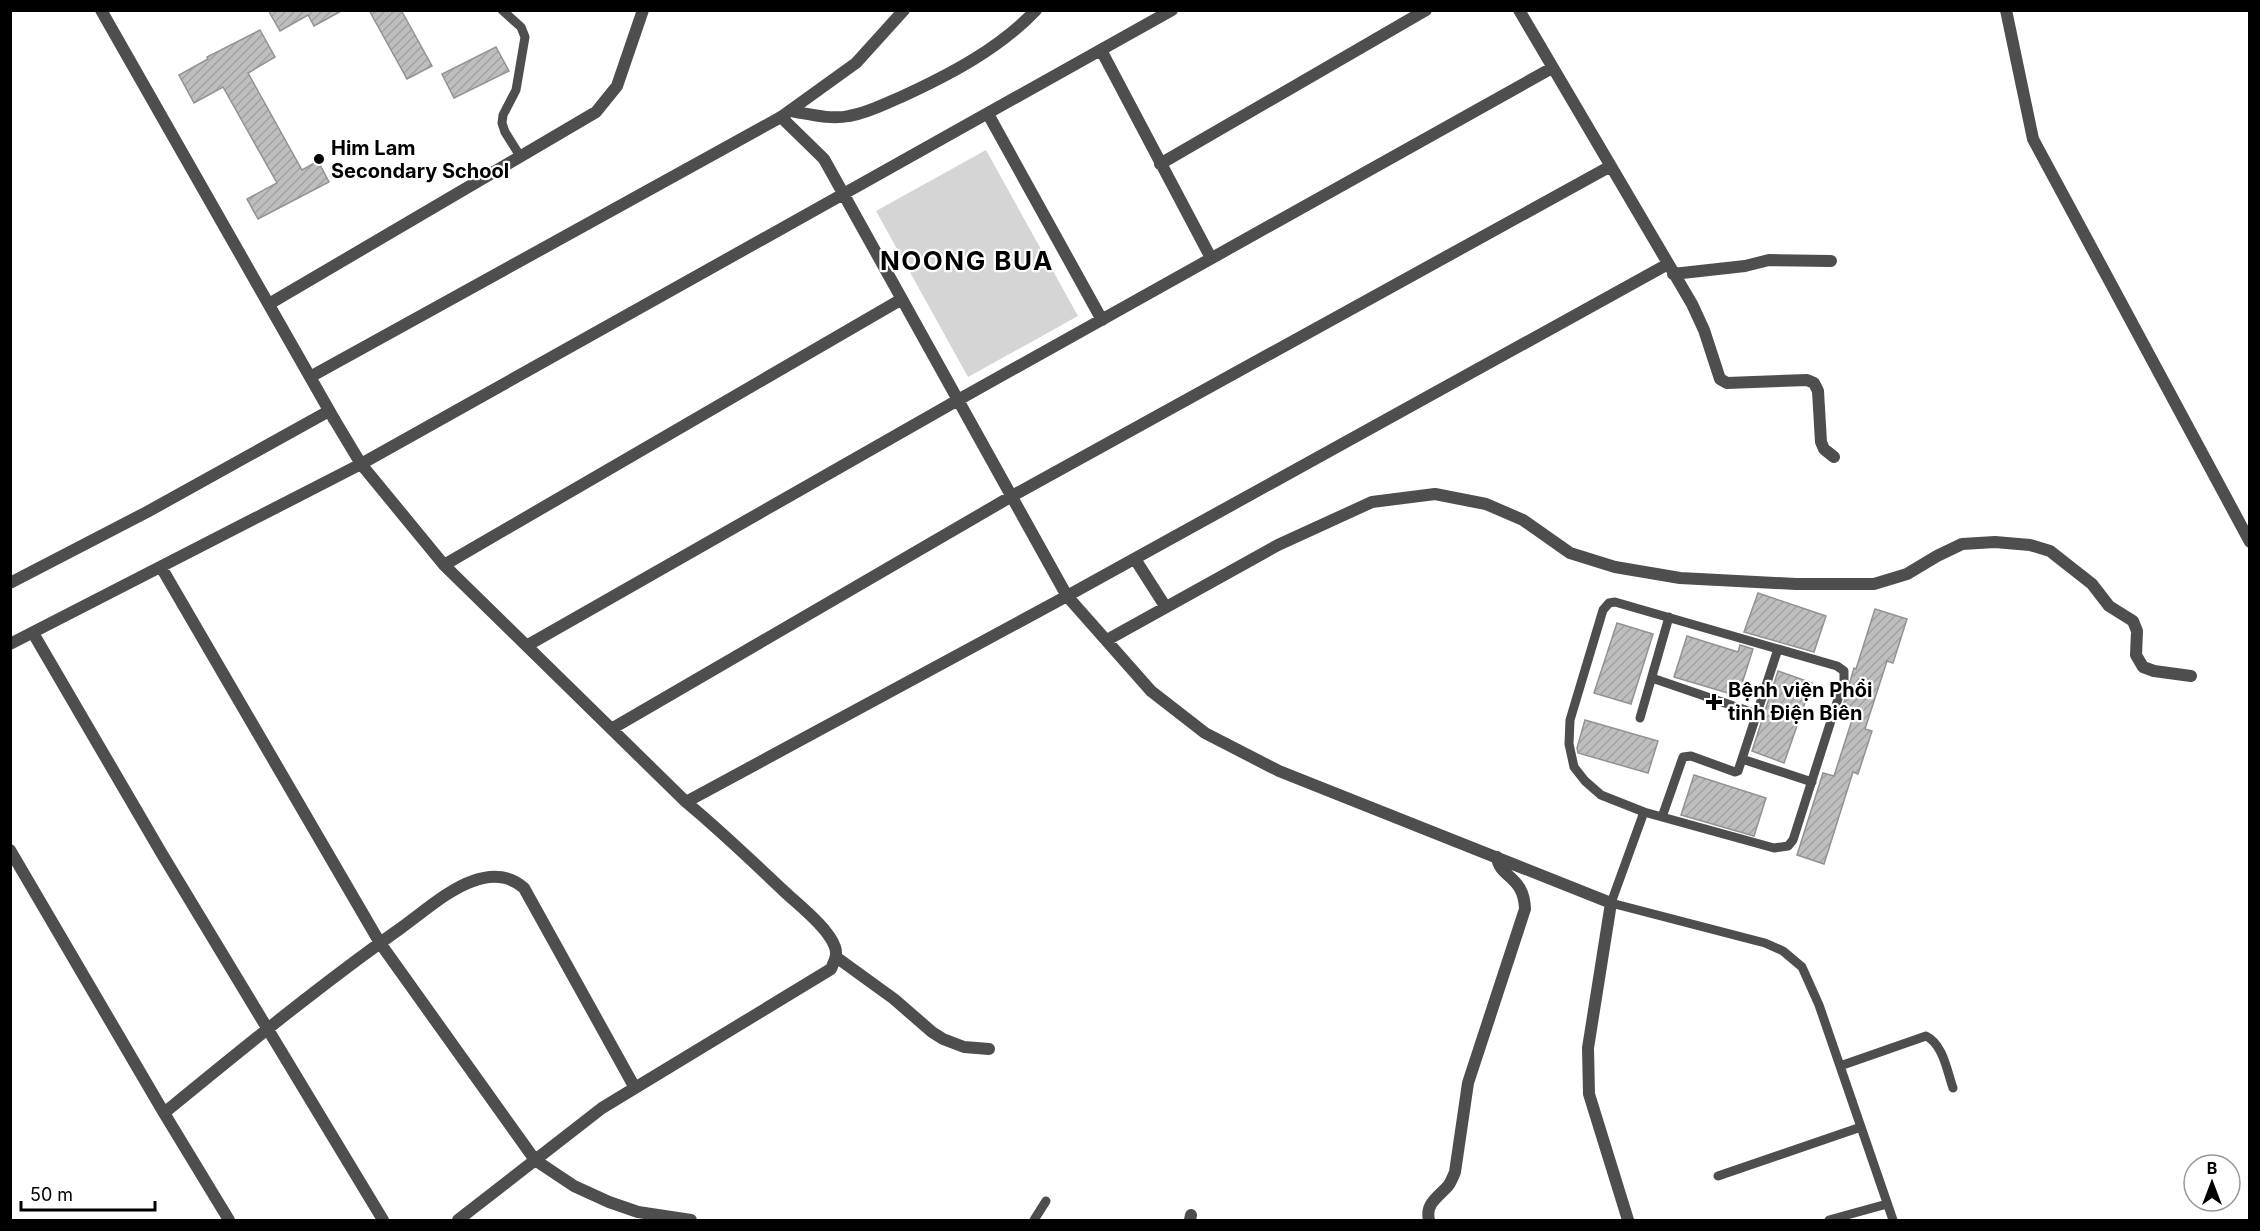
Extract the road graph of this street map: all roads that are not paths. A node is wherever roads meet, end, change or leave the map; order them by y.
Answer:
1 (101, 10) edge
2 (502, 10) edge
3 (643, 10) edge
4 (904, 10) edge
5 (1036, 10) edge
6 (1172, 10) edge
7 (1426, 10) edge
8 (1519, 10) edge
9 (2006, 10) edge
10 (1101, 50) junction
11 (1552, 68) junction
12 (786, 114) junction
13 (988, 114) junction
14 (520, 156) junction
15 (1160, 164) junction
16 (1610, 167) junction
17 (844, 195) junction
18 (1210, 258) junction
19 (1831, 261) dead end
20 (1670, 269) junction
21 (902, 299) junction
22 (268, 304) junction
23 (1102, 320) junction
24 (310, 377) junction
25 (958, 400) junction
26 (331, 415) junction
27 (1834, 457) dead end
28 (362, 464) junction
29 (1012, 496) junction
30 (2250, 542) edge
31 (1135, 559) junction
32 (444, 565) junction
33 (161, 567) junction
34 (10, 583) edge
35 (1067, 596) junction
36 (1166, 606) junction
37 (1669, 617) junction
38 (33, 633) junction
39 (1107, 640) junction
40 (10, 644) edge
41 (528, 645) junction
42 (1778, 649) junction
43 (2191, 676) dead end
44 (1652, 678) junction
45 (1757, 714) junction
46 (1640, 718) dead end
47 (613, 728) junction
48 (1742, 759) junction
49 (1812, 782) junction
50 (686, 802) junction
51 (1644, 812) junction
52 (1662, 817) junction
53 (10, 850) edge
54 (1497, 857) junction
55 (1611, 903) junction
56 (380, 942) junction
57 (836, 957) junction
58 (267, 1029) junction
59 (989, 1048) dead end
60 (1840, 1066) junction
61 (635, 1088) junction
62 (1953, 1088) dead end
63 (164, 1113) junction
64 (1861, 1127) junction
65 (535, 1160) junction
66 (1718, 1176) dead end
67 (1046, 1201) dead end
68 (1887, 1204) junction
69 (229, 1221) edge
70 (383, 1221) edge
71 (458, 1221) edge
72 (691, 1221) edge
73 (1034, 1221) edge
74 (1429, 1221) edge
75 (1628, 1221) edge
76 (1829, 1221) edge
77 (1893, 1221) edge

1 - 22 street
2 - 14 lane
3 - 14 street
4 - 12 street
5 - 12 street
6 - 10 street
7 - 15 street
8 - 11 street
9 - 30 street
10 - 13 street
10 - 15 street
11 - 16 street
11 - 18 street
12 - 17 street
12 - 24 street
13 - 17 street
13 - 23 street
14 - 22 street
15 - 18 street
16 - 20 street
16 - 29 street
17 - 21 street
17 - 28 street
18 - 23 street
19 - 20 street
20 - 27 street
20 - 31 street
21 - 25 street
21 - 32 street
22 - 24 street
23 - 25 street
24 - 26 street
25 - 29 street
25 - 41 street
26 - 28 street
26 - 34 street
28 - 32 street
28 - 33 street
29 - 35 street
29 - 47 street
31 - 35 street
31 - 36 street
32 - 41 street
33 - 38 street
33 - 56 street
35 - 39 street
35 - 50 street
36 - 39 street
36 - 43 street
37 - 42 lane
37 - 44 lane
37 - 51 lane
38 - 40 street
38 - 58 street
39 - 54 street
41 - 47 street
42 - 45 lane
42 - 49 lane
44 - 45 lane
44 - 46 lane
45 - 48 lane
47 - 50 street
48 - 49 lane
48 - 52 lane
49 - 52 lane
50 - 57 street
51 - 52 lane
51 - 55 lane
53 - 63 street
54 - 55 street
54 - 74 street
55 - 60 lane
55 - 75 street
56 - 58 street
56 - 61 street
56 - 65 street
57 - 59 street
57 - 61 street
58 - 63 street
58 - 70 street
60 - 62 lane
60 - 64 lane
61 - 65 street
63 - 69 street
64 - 66 lane
64 - 68 lane
65 - 71 street
65 - 72 street
67 - 73 lane
68 - 76 lane
68 - 77 lane

